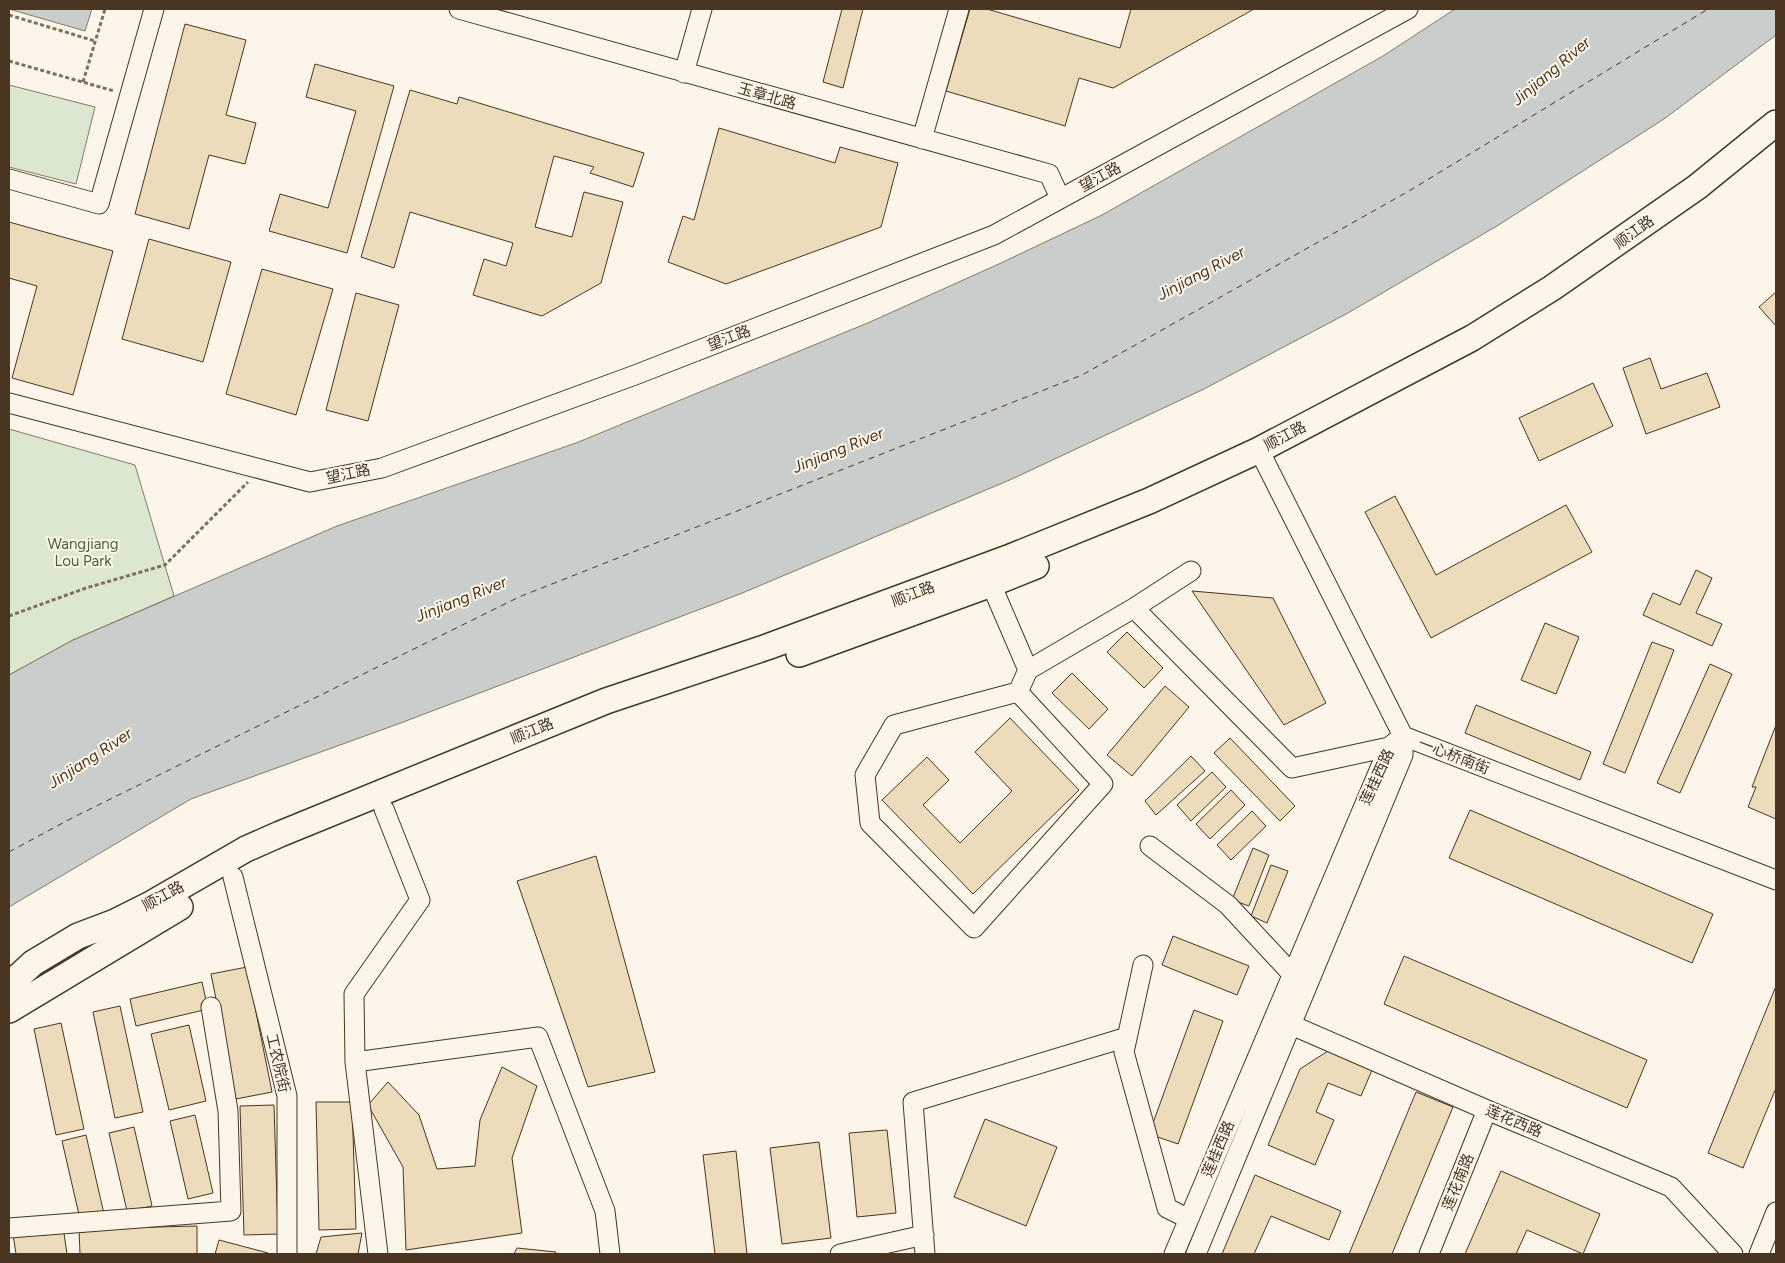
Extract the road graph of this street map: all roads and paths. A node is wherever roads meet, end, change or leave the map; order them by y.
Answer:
1 (105, 9) edge
2 (154, 9) edge
3 (459, 9) edge
4 (702, 9) edge
5 (959, 9) edge
6 (1408, 9) edge
7 (9, 15) edge
8 (95, 41) junction
9 (9, 61) edge
10 (684, 73) junction
11 (83, 82) junction
12 (130, 96) junction
13 (1776, 123) edge
14 (922, 139) junction
15 (1776, 145) edge
16 (9, 179) edge
17 (1060, 198) junction
18 (9, 404) edge
19 (1263, 458) junction
20 (261, 470) junction
21 (1191, 571) dead end
22 (991, 584) junction
23 (1134, 608) junction
24 (9, 616) edge
25 (1028, 670) junction
26 (1018, 692) junction
27 (1396, 742) junction
28 (384, 809) junction
29 (1150, 846) dead end
30 (233, 877) junction
31 (1776, 880) edge
32 (1144, 965) dead end
33 (1292, 974) junction
34 (9, 985) edge
35 (211, 1007) dead end
36 (9, 1010) edge
37 (1282, 1021) junction
38 (1127, 1037) junction
39 (355, 1062) junction
40 (1488, 1110) junction
41 (1776, 1212) edge
42 (1189, 1220) junction
43 (9, 1228) edge
44 (924, 1235) junction
45 (286, 1254) edge
46 (378, 1254) edge
47 (610, 1254) edge
48 (840, 1254) edge
49 (925, 1254) edge
50 (1174, 1254) edge
51 (1196, 1254) edge
52 (1429, 1254) edge
53 (1733, 1254) edge
54 (1759, 1254) edge

1 - 8 path
2 - 12 street
3 - 10 street, 玉章北路
4 - 10 street
5 - 14 street
6 - 17 street, 望江路
7 - 8 path
8 - 11 path
9 - 11 path
10 - 14 street, 玉章北路
11 - 12 path
12 - 16 street
13 - 19 main road, 顺江路
14 - 17 street, 玉章北路
15 - 19 main road, 顺江路
17 - 20 street, 望江路
18 - 20 street, 望江路
19 - 22 main road, 顺江路
19 - 27 street, 一心桥南街
19 - 34 main road, 顺江路
20 - 24 path
21 - 23 street
22 - 25 street
22 - 28 main road, 顺江路
23 - 25 street
23 - 27 street
25 - 26 street
26 - 26 street
27 - 31 street, 一心桥南街
27 - 33 street, 莲桂西路
27 - 37 street, 莲桂西路
28 - 30 main road, 顺江路
28 - 39 street
29 - 33 street
30 - 36 main road, 顺江路
30 - 45 street, 工农院街
32 - 38 street
33 - 37 street, 莲桂西路
35 - 43 street
37 - 40 street, 莲花西路
37 - 42 street, 莲桂西路
37 - 51 street, 莲桂西路
38 - 42 street
38 - 44 street
39 - 46 street
39 - 47 street
40 - 52 street, 莲花南路
40 - 53 street, 莲花西路
41 - 54 street
42 - 50 street, 莲桂西路
44 - 48 street
44 - 49 street

